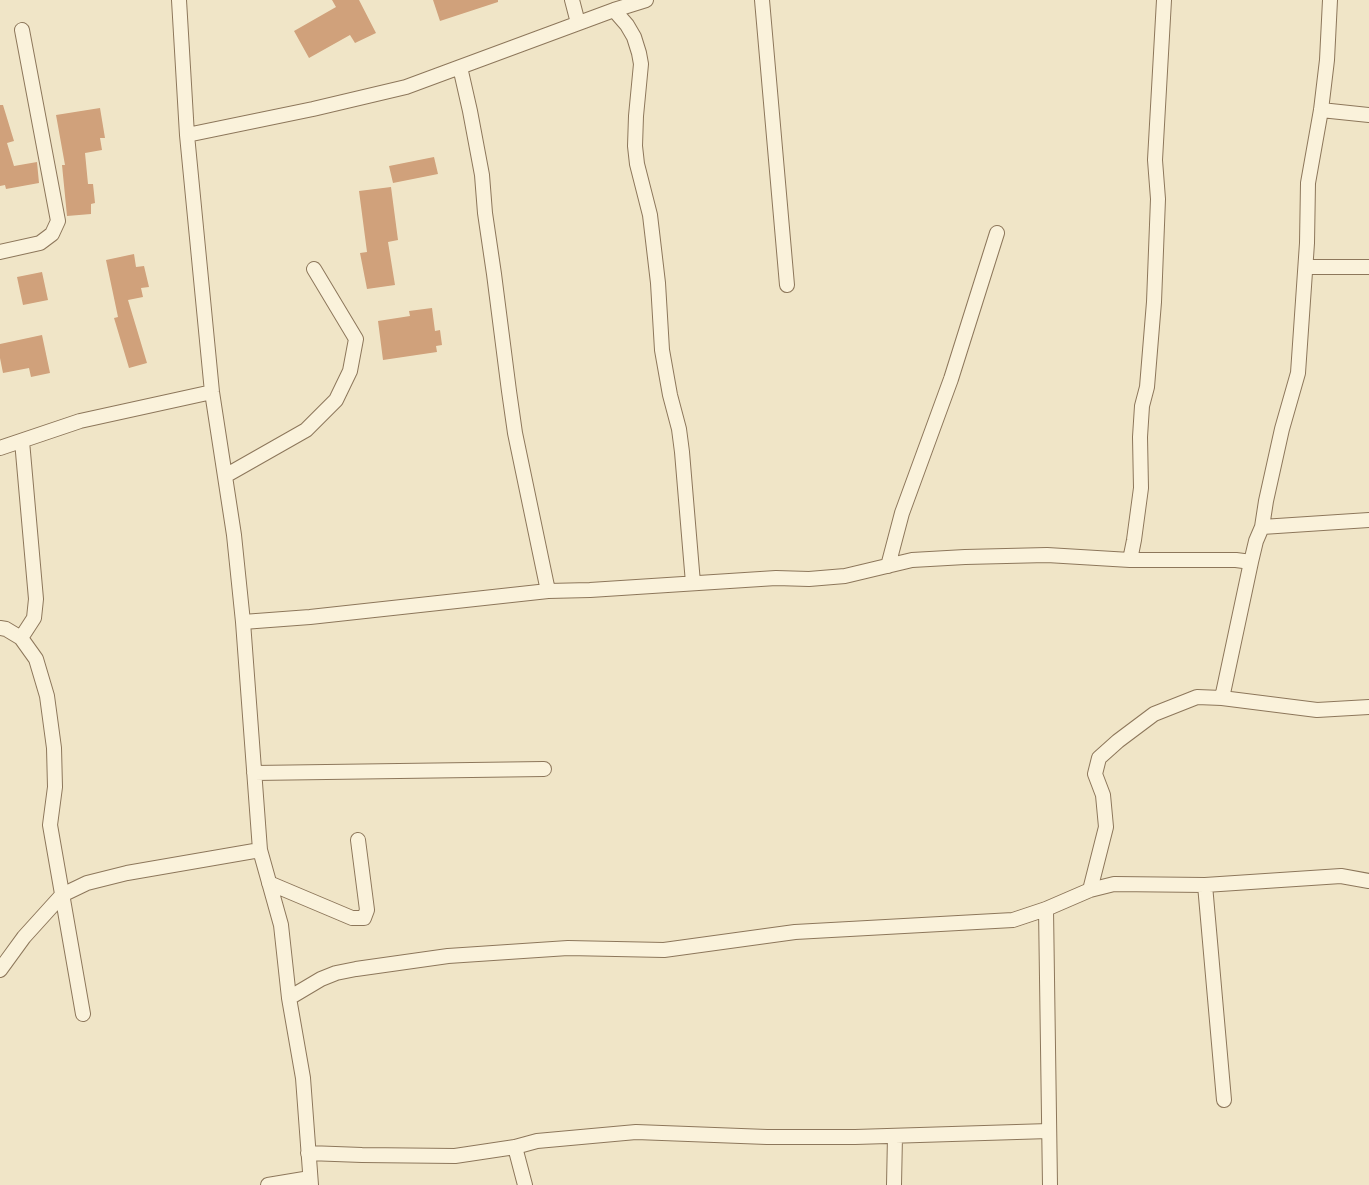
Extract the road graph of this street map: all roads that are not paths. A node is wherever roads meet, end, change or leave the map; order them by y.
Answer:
1 (179, 0) edge
2 (572, 0) edge
3 (646, 0) edge
4 (762, 0) edge
5 (1164, 0) edge
6 (1330, 0) edge
7 (614, 10) junction
8 (578, 23) junction
9 (22, 30) dead end
10 (460, 67) junction
11 (1321, 110) junction
12 (1369, 116) edge
13 (187, 135) junction
14 (997, 233) dead end
15 (0, 252) edge
16 (1306, 267) junction
17 (1369, 267) edge
18 (314, 269) dead end
19 (787, 285) dead end
20 (212, 392) junction
21 (22, 441) junction
22 (0, 448) edge
23 (225, 476) junction
24 (1369, 520) edge
25 (1262, 527) junction
26 (1130, 560) junction
27 (1251, 562) junction
28 (888, 566) junction
29 (693, 583) junction
30 (548, 591) junction
31 (243, 622) junction
32 (0, 628) edge
33 (21, 638) junction
34 (1222, 698) junction
35 (1369, 707) edge
36 (544, 769) dead end
37 (254, 773) junction
38 (358, 840) dead end
39 (260, 850) junction
40 (1369, 881) edge
41 (269, 883) junction
42 (1205, 885) junction
43 (1090, 890) junction
44 (62, 895) junction
45 (1046, 909) junction
46 (0, 970) edge
47 (289, 998) junction
48 (83, 1014) dead end
49 (1224, 1100) dead end
50 (1049, 1131) junction
51 (895, 1136) junction
52 (515, 1146) junction
53 (308, 1153) junction
54 (311, 1182) edge
55 (268, 1185) edge
56 (525, 1185) edge
57 (894, 1185) edge
58 (1050, 1185) edge

1 - 13 street
2 - 8 street
3 - 7 street
4 - 19 street
5 - 26 street
6 - 11 street
7 - 8 street
7 - 29 street
8 - 10 street
9 - 15 street
10 - 13 street
10 - 30 street
11 - 12 street
11 - 16 street
13 - 20 street
14 - 28 street
16 - 17 street
16 - 25 street
18 - 23 street
20 - 21 street
20 - 23 street
21 - 22 street
21 - 33 street
23 - 31 street
24 - 25 street
25 - 27 street
26 - 27 street
26 - 28 street
27 - 34 street
28 - 29 street
29 - 30 street
30 - 31 street
31 - 37 street
32 - 33 street
33 - 44 street
34 - 35 street
34 - 43 street
36 - 37 street
37 - 39 street
38 - 41 street
39 - 41 street
39 - 44 street
40 - 42 street
41 - 47 street
42 - 43 street
42 - 49 street
43 - 45 street
44 - 46 street
44 - 48 street
45 - 47 street
45 - 50 street
47 - 53 street
50 - 51 street
50 - 58 street
51 - 52 street
51 - 57 street
52 - 53 street
52 - 56 street
53 - 54 street
54 - 55 street

